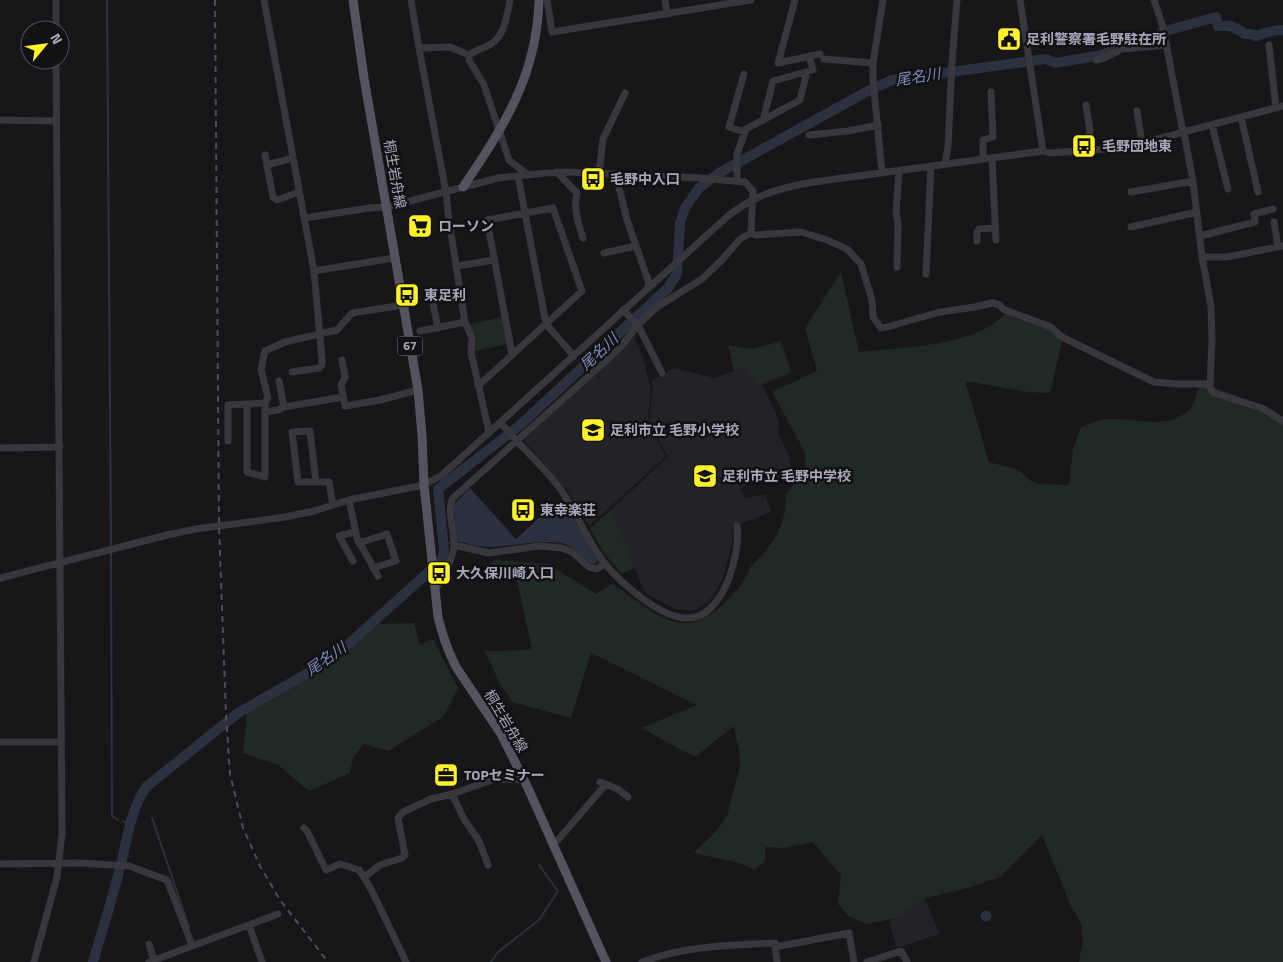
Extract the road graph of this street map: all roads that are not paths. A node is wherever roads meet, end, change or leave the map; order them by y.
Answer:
1 (56, 0) edge
2 (264, 0) edge
3 (353, 0) edge
4 (411, 0) edge
5 (510, 0) edge
6 (539, 0) edge
7 (547, 0) edge
8 (665, 0) edge
9 (751, 0) edge
10 (794, 0) edge
11 (883, 0) edge
12 (957, 0) edge
13 (1020, 0) edge
14 (1154, 0) edge
15 (668, 14) junction
16 (56, 20) edge
17 (1167, 45) junction
18 (1269, 45) dead end
19 (419, 48) junction
20 (469, 55) junction
21 (809, 56) junction
22 (1096, 60) dead end
23 (873, 64) junction
24 (56, 70) edge
25 (808, 72) junction
26 (744, 74) dead end
27 (991, 92) dead end
28 (625, 93) dead end
29 (1086, 105) dead end
30 (1280, 107) edge
31 (1137, 111) dead end
32 (1241, 117) junction
33 (0, 120) edge
34 (762, 120) junction
35 (56, 121) junction
36 (878, 125) junction
37 (1212, 125) junction
38 (499, 131) junction
39 (745, 132) junction
40 (1183, 133) junction
41 (809, 135) dead end
42 (1142, 143) junction
43 (1086, 150) junction
44 (1043, 151) junction
45 (265, 155) dead end
46 (293, 158) junction
47 (992, 158) junction
48 (983, 159) junction
49 (945, 164) junction
50 (267, 165) junction
51 (931, 166) junction
52 (899, 171) junction
53 (557, 172) junction
54 (882, 173) junction
55 (599, 174) junction
56 (528, 175) junction
57 (616, 175) junction
58 (518, 176) junction
59 (737, 180) junction
60 (1193, 181) junction
61 (463, 187) junction
62 (1228, 189) dead end
63 (300, 192) junction
64 (446, 192) junction
65 (1131, 192) dead end
66 (1258, 192) dead end
67 (753, 199) junction
68 (387, 207) junction
69 (1273, 210) dead end
70 (1196, 212) junction
71 (524, 213) junction
72 (304, 218) junction
73 (1274, 222) dead end
74 (1131, 226) dead end
75 (995, 228) junction
76 (751, 233) junction
77 (1200, 236) junction
78 (582, 238) dead end
79 (996, 240) dead end
80 (977, 241) dead end
81 (636, 246) junction
82 (1281, 247) edge
83 (604, 252) dead end
84 (1202, 257) junction
85 (394, 258) junction
86 (494, 260) junction
87 (457, 266) junction
88 (898, 267) dead end
89 (314, 271) junction
90 (926, 274) dead end
91 (647, 288) junction
92 (433, 303) dead end
93 (403, 306) junction
94 (626, 312) junction
95 (465, 322) junction
96 (546, 324) junction
97 (637, 324) junction
98 (438, 328) junction
99 (420, 331) dead end
100 (319, 334) junction
101 (512, 354) junction
102 (574, 356) junction
103 (342, 360) dead end
104 (292, 372) dead end
105 (662, 373) dead end
106 (279, 381) dead end
107 (1210, 384) junction
108 (478, 386) junction
109 (418, 390) junction
110 (343, 397) junction
111 (265, 403) junction
112 (247, 404) junction
113 (284, 407) junction
114 (265, 412) junction
115 (1283, 421) edge
116 (503, 425) junction
117 (490, 432) junction
118 (515, 438) junction
119 (228, 441) dead end
120 (0, 448) edge
121 (60, 448) junction
122 (316, 482) junction
123 (424, 485) junction
124 (350, 500) junction
125 (333, 505) junction
126 (737, 526) dead end
127 (355, 532) junction
128 (359, 543) junction
129 (454, 545) junction
130 (353, 561) dead end
131 (60, 563) junction
132 (605, 564) junction
133 (373, 568) junction
134 (378, 576) dead end
135 (0, 578) edge
136 (436, 591) junction
137 (0, 742) edge
138 (61, 742) junction
139 (524, 780) junction
140 (452, 794) junction
141 (628, 797) dead end
142 (304, 828) dead end
143 (552, 843) junction
144 (59, 863) junction
145 (0, 864) edge
146 (488, 865) dead end
147 (364, 877) junction
148 (278, 914) dead end
149 (249, 925) junction
150 (149, 944) dead end
151 (192, 945) junction
152 (775, 947) junction
153 (151, 961) edge
154 (34, 962) edge
155 (262, 962) edge
156 (406, 962) edge
157 (606, 962) edge
158 (642, 962) edge
159 (777, 962) edge
160 (854, 962) edge
161 (867, 962) edge
162 (907, 962) edge

1 - 16 street
2 - 46 street
3 - 68 main road, 桐生岩舟線 / 67
4 - 19 street
5 - 20 street
6 - 38 main road
7 - 15 street
8 - 15 street
9 - 15 street
10 - 21 street
11 - 23 street
12 - 49 street
13 - 44 street
14 - 17 street
17 - 22 street
17 - 40 street
18 - 30 street
19 - 20 street
19 - 64 street
20 - 38 street
21 - 23 street
21 - 25 street
23 - 36 street
24 - 35 street
25 - 34 street
25 - 34 street
26 - 39 street
27 - 48 street
28 - 55 street
29 - 43 street
30 - 32 street
31 - 42 street
32 - 37 street
32 - 66 street
33 - 35 street
34 - 39 street
35 - 121 street
36 - 41 street
36 - 54 street
37 - 40 street
37 - 62 street
38 - 56 street
38 - 61 main road
39 - 59 street
40 - 42 street
40 - 60 street
42 - 43 street
43 - 44 street
44 - 47 street
45 - 50 street
46 - 50 street
46 - 63 street
47 - 48 street
47 - 75 street
48 - 49 street
49 - 51 street
50 - 63 street
51 - 52 street
51 - 90 street
52 - 54 street
52 - 88 street
53 - 55 street
53 - 56 street
53 - 78 street
54 - 67 street
55 - 57 street
56 - 58 street
57 - 59 street
57 - 81 street
58 - 61 street
58 - 71 street
59 - 67 street
60 - 65 street
60 - 70 street
61 - 64 street
63 - 72 street
64 - 68 street
64 - 87 street
67 - 76 street
67 - 91 street
68 - 72 street
68 - 85 main road, 桐生岩舟線 / 67
69 - 77 street
70 - 74 street
70 - 77 street
71 - 86 street
71 - 96 street
71 - 96 street
72 - 89 street
73 - 82 street
75 - 79 street
75 - 80 street
76 - 97 street
76 - 107 street
77 - 84 street
81 - 83 street
81 - 91 street
82 - 84 street
84 - 107 street
85 - 89 street
85 - 93 main road, 桐生岩舟線 / 67
86 - 87 street
86 - 101 street
87 - 95 street
89 - 100 street
91 - 94 street
92 - 98 street
93 - 100 street
93 - 109 main road, 桐生岩舟線 / 67
94 - 97 street
94 - 102 street
95 - 98 street
95 - 108 street
96 - 101 street
96 - 102 street
97 - 105 street
97 - 118 street
98 - 99 street
100 - 104 street
100 - 111 street
101 - 108 street
102 - 116 street
103 - 110 street
106 - 113 street
107 - 115 street
108 - 117 street
109 - 110 street
109 - 123 main road, 桐生岩舟線 / 67
110 - 113 street
111 - 112 street
111 - 114 street
112 - 114 street
112 - 119 street
113 - 114 street
116 - 117 street
116 - 118 street
117 - 123 street
118 - 129 street
118 - 132 street
120 - 121 street
121 - 131 street
122 - 122 street
122 - 125 street
123 - 124 street
123 - 136 main road, 桐生岩舟線 / 67
124 - 125 street
124 - 127 street
125 - 131 street
126 - 132 street
127 - 128 street
127 - 130 street
128 - 133 street
128 - 133 street
129 - 132 street
129 - 136 street
131 - 135 street
131 - 138 street
133 - 134 street
136 - 139 main road, 桐生岩舟線 / 67
137 - 138 street
138 - 144 street
139 - 140 street
139 - 143 main road, 桐生岩舟線 / 67
140 - 146 street
140 - 147 street
141 - 143 street
142 - 147 street
143 - 157 main road, 桐生岩舟線 / 67
144 - 145 street
144 - 151 street
144 - 154 street
147 - 156 street
148 - 149 street
149 - 151 street
149 - 155 street
150 - 153 street
151 - 153 street
152 - 158 street
152 - 159 street
152 - 160 street
161 - 162 street

